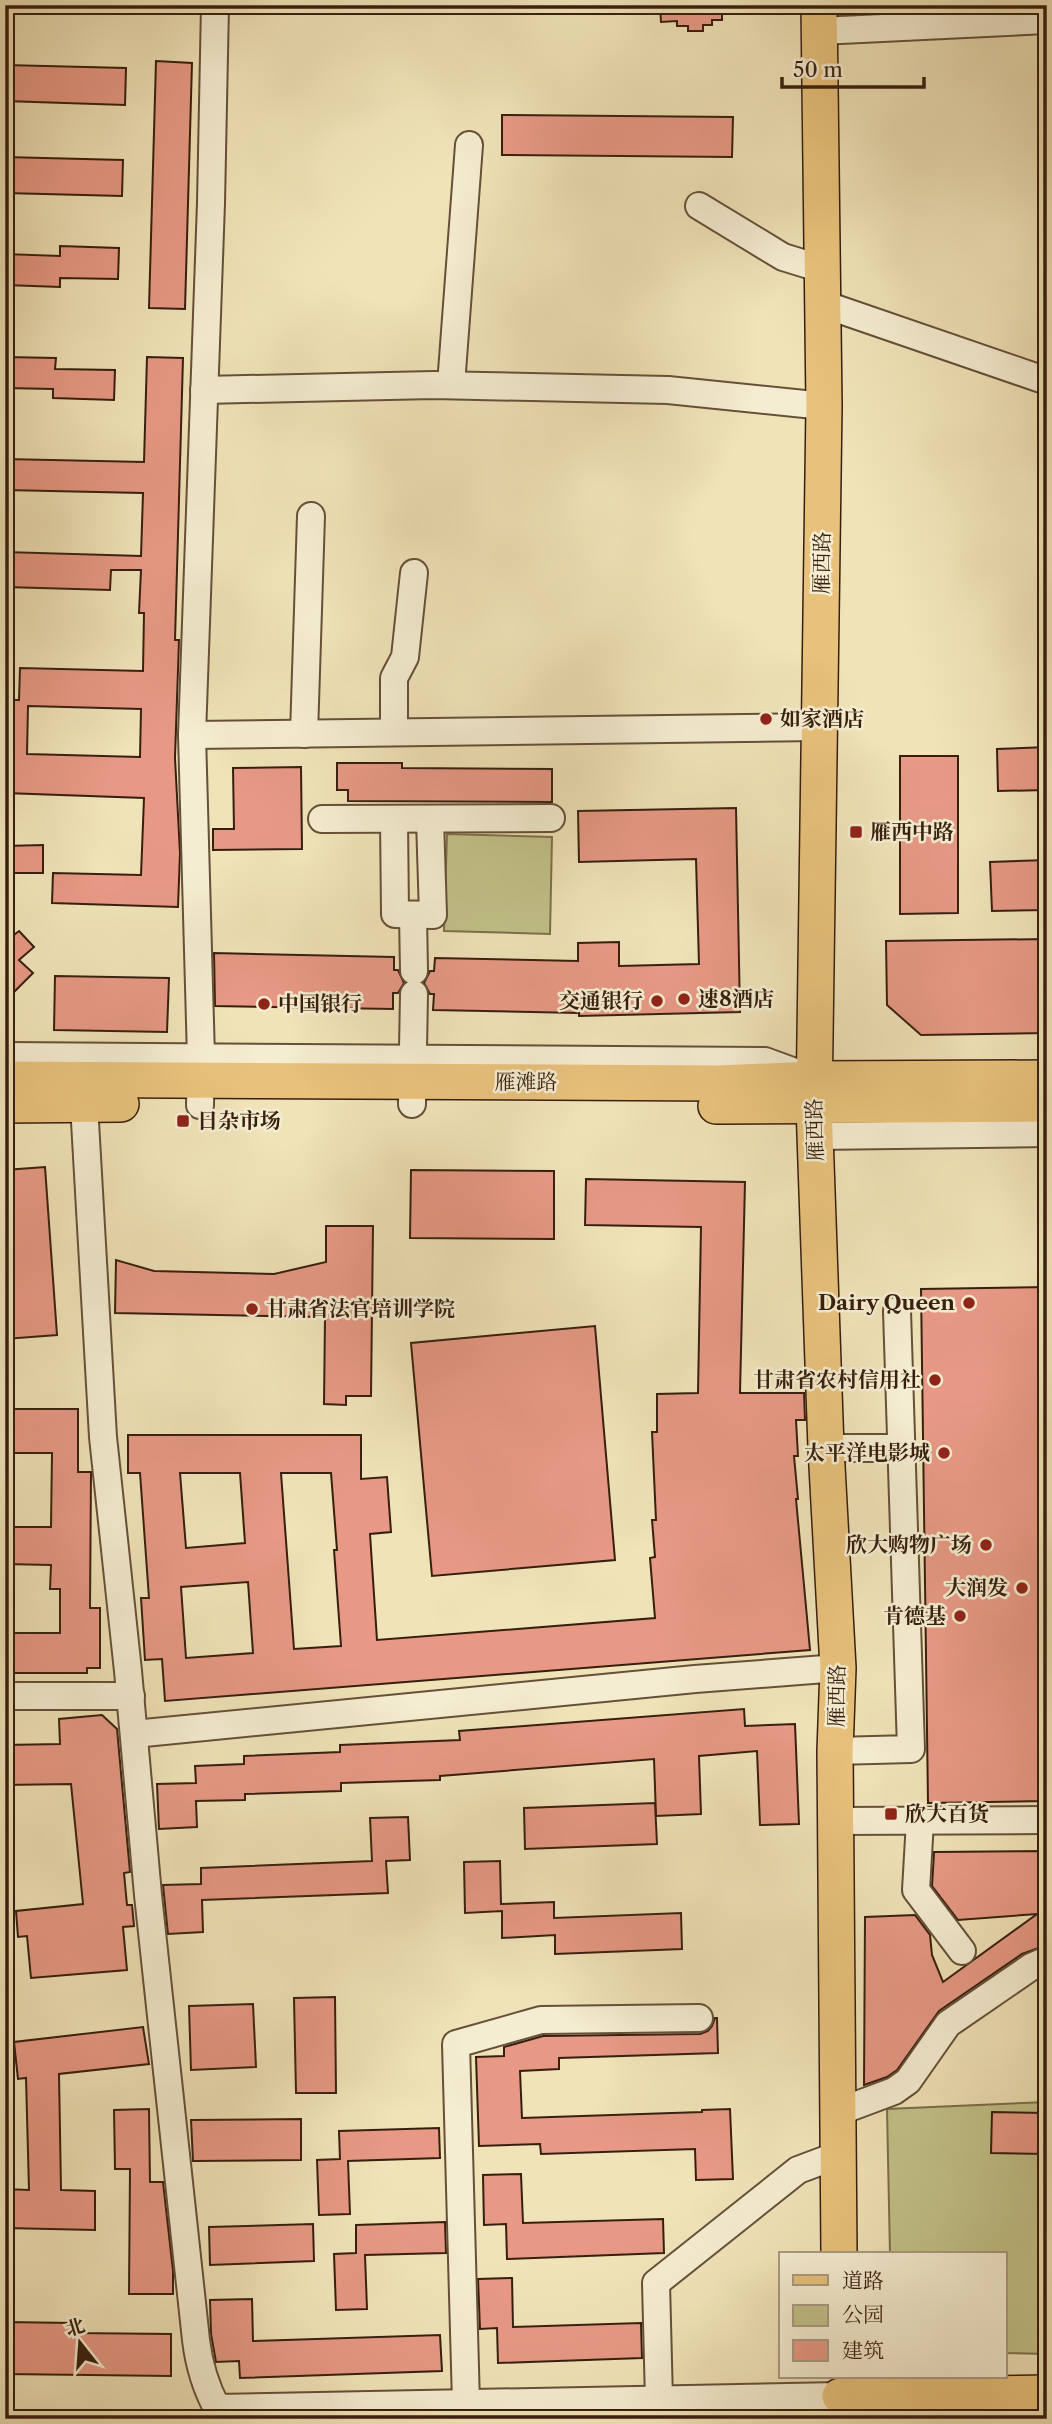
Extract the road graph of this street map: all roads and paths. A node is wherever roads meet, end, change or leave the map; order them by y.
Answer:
1 (215, 5) edge
2 (820, 18) edge
3 (1047, 20) edge
4 (469, 145) dead end
5 (699, 206) dead end
6 (822, 269) junction
7 (823, 304) junction
8 (1047, 381) edge
9 (451, 385) junction
10 (204, 390) junction
11 (824, 406) junction
12 (311, 516) dead end
13 (414, 573) dead end
14 (819, 727) junction
15 (394, 732) junction
16 (304, 734) junction
17 (192, 735) junction
18 (430, 818) junction
19 (551, 818) dead end
20 (322, 819) dead end
21 (394, 819) junction
22 (413, 915) junction
23 (5, 1056) edge
24 (1047, 1078) edge
25 (5, 1079) edge
26 (200, 1081) junction
27 (412, 1081) junction
28 (84, 1104) junction
29 (5, 1105) edge
30 (815, 1107) junction
31 (1039, 1131) edge
32 (897, 1311) dead end
33 (826, 1448) junction
34 (901, 1448) junction
35 (838, 1668) junction
36 (5, 1696) edge
37 (131, 1696) junction
38 (134, 1734) junction
39 (835, 1751) junction
40 (1032, 1816) edge
41 (836, 1821) junction
42 (920, 1821) junction
43 (962, 1951) dead end
44 (1047, 1960) edge
45 (699, 2018) dead end
46 (838, 2112) junction
47 (838, 2155) junction
48 (839, 2252) edge
49 (1047, 2393) edge
50 (840, 2397) edge
51 (466, 2403) junction
52 (675, 2406) edge
53 (551, 2410) edge
54 (213, 2413) edge

1 - 10 street
2 - 3 street
2 - 6 main road, 雁西路
4 - 9 street
5 - 6 street
6 - 7 main road, 雁西路
7 - 8 street
7 - 11 main road, 雁西路
9 - 10 street
9 - 11 street
10 - 17 street
11 - 14 main road, 雁西路
12 - 16 street
13 - 15 street
14 - 15 street
14 - 30 main road, 雁西路
15 - 16 street
16 - 17 street
17 - 26 street
18 - 19 street
18 - 21 street
18 - 22 street
20 - 21 street
21 - 22 street
22 - 27 street
23 - 26 street
24 - 30 main road, 雁滩路
25 - 26 main road, 雁滩路
26 - 27 main road, 雁滩路
26 - 27 street
26 - 28 main road, 雁滩路
27 - 30 main road, 雁滩路
28 - 29 main road, 雁滩路
28 - 37 street
30 - 31 main road, 雁滩路
30 - 33 main road, 雁西路
32 - 34 street
33 - 34 street
33 - 35 main road, 雁西路
34 - 39 street
35 - 38 street
35 - 39 main road, 雁西路
36 - 37 street
37 - 38 street
38 - 54 street
39 - 41 main road, 雁西路
40 - 42 street
41 - 42 street
41 - 46 main road, 雁西路
42 - 43 street
44 - 46 street
45 - 51 street
46 - 47 main road, 雁西路
47 - 48 main road, 雁西路
47 - 52 street
49 - 50 main road
50 - 52 street
51 - 53 street
51 - 54 street
52 - 53 street

